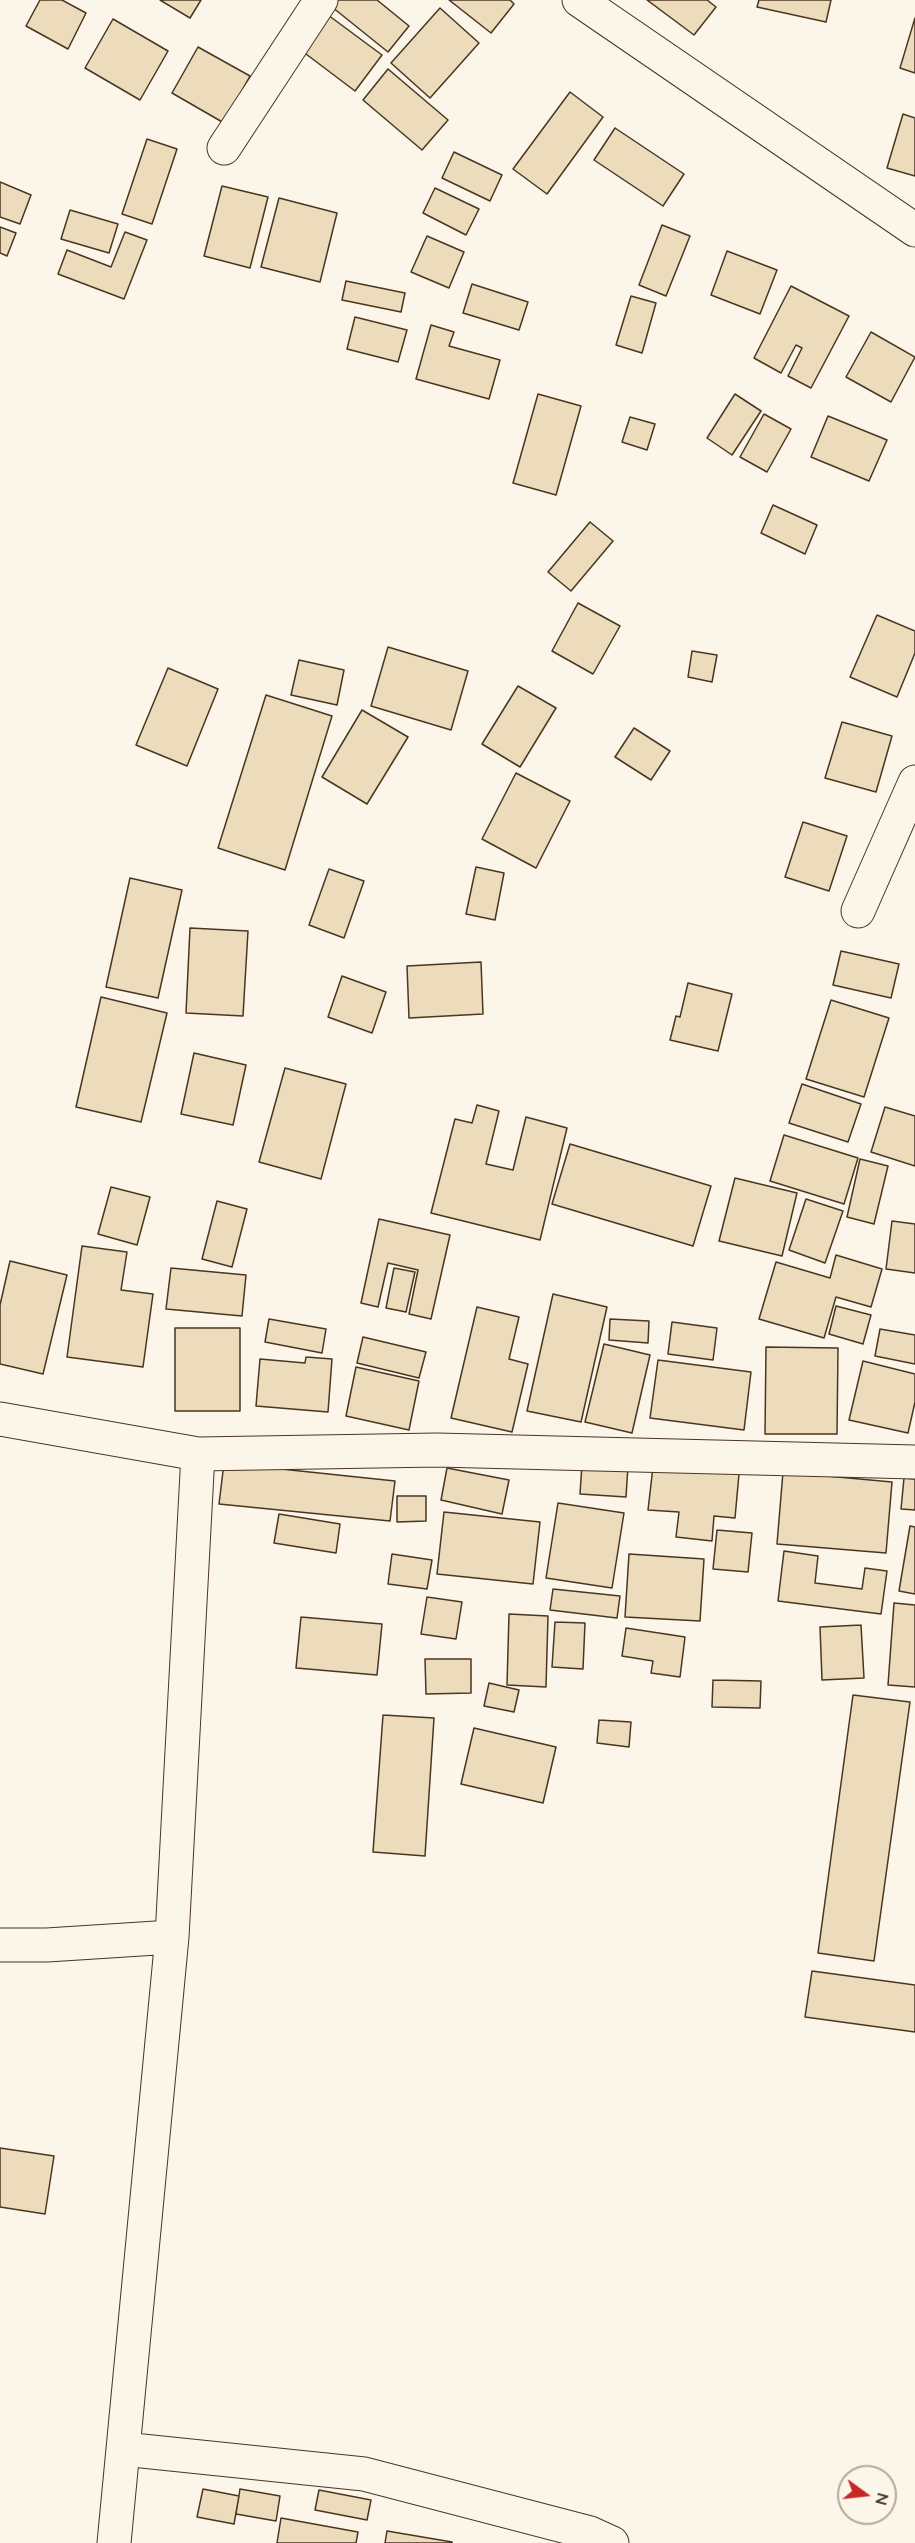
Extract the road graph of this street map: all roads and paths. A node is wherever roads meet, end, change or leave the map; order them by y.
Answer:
1 (321, 0) edge
2 (579, 0) edge
3 (224, 148) dead end
4 (915, 230) edge
5 (915, 782) edge
6 (858, 911) dead end
7 (0, 1419) edge
8 (198, 1454) junction
9 (915, 1462) edge
10 (172, 1936) junction
11 (0, 1945) edge
12 (123, 2449) junction
13 (114, 2543) edge
14 (612, 2543) edge

1 - 3 street
2 - 4 street
5 - 6 street
7 - 8 street
8 - 9 street
8 - 10 street
10 - 11 street
10 - 12 street
12 - 13 street
12 - 14 street

